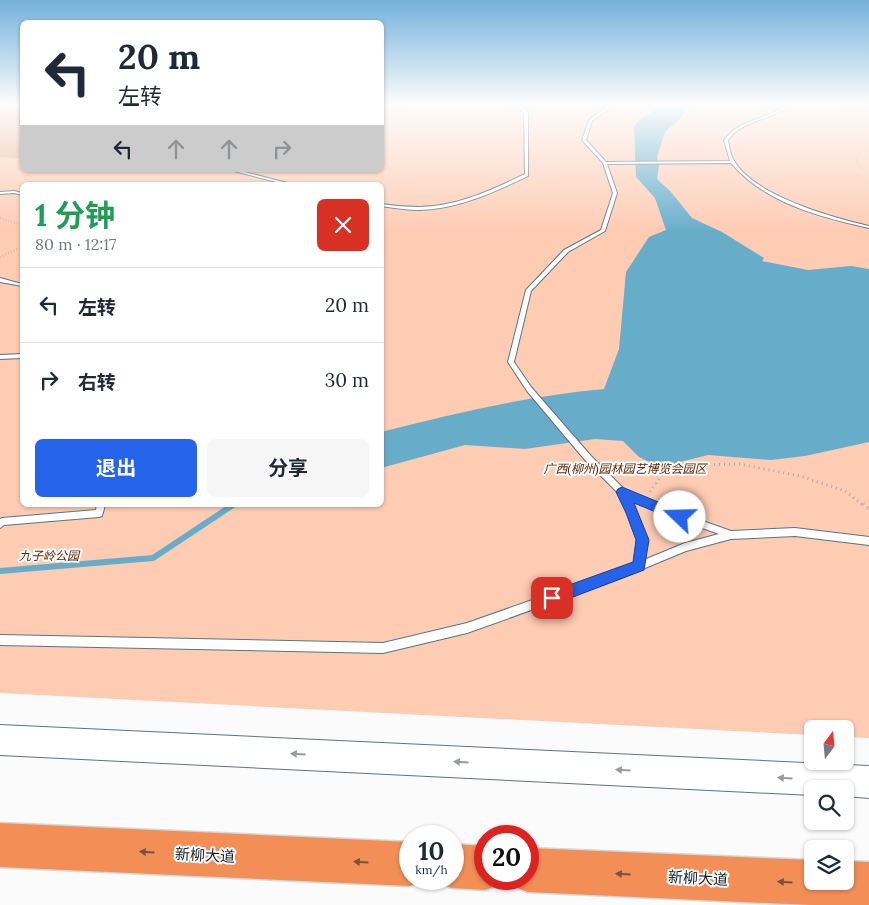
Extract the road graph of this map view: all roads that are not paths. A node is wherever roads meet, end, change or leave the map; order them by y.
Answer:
1 (527, 147) edge
2 (591, 147) edge
3 (728, 147) edge
4 (733, 162) junction
5 (605, 163) junction
6 (240, 172) edge
7 (280, 182) edge
8 (0, 193) edge
9 (20, 194) edge
10 (384, 205) edge
11 (869, 227) edge
12 (0, 280) edge
13 (20, 285) edge
14 (20, 356) edge
15 (0, 357) edge
16 (622, 492) junction
17 (100, 507) edge
18 (1, 523) edge
19 (731, 535) junction
20 (869, 541) edge
21 (640, 566) junction
22 (0, 640) edge
23 (0, 740) edge
24 (869, 782) edge
25 (0, 845) edge
26 (399, 863) edge
27 (539, 871) edge
28 (869, 886) edge

1 - 10 lane
2 - 5 lane
3 - 4 lane
4 - 5 lane
4 - 11 lane
5 - 16 lane
6 - 7 lane
8 - 9 lane
12 - 13 lane
14 - 15 lane
16 - 19 lane
16 - 21 lane
17 - 18 lane
19 - 20 lane
19 - 21 lane
21 - 22 lane
24 -> 23 street
26 -> 25 highway, 新柳大道
28 -> 27 highway, 新柳大道

